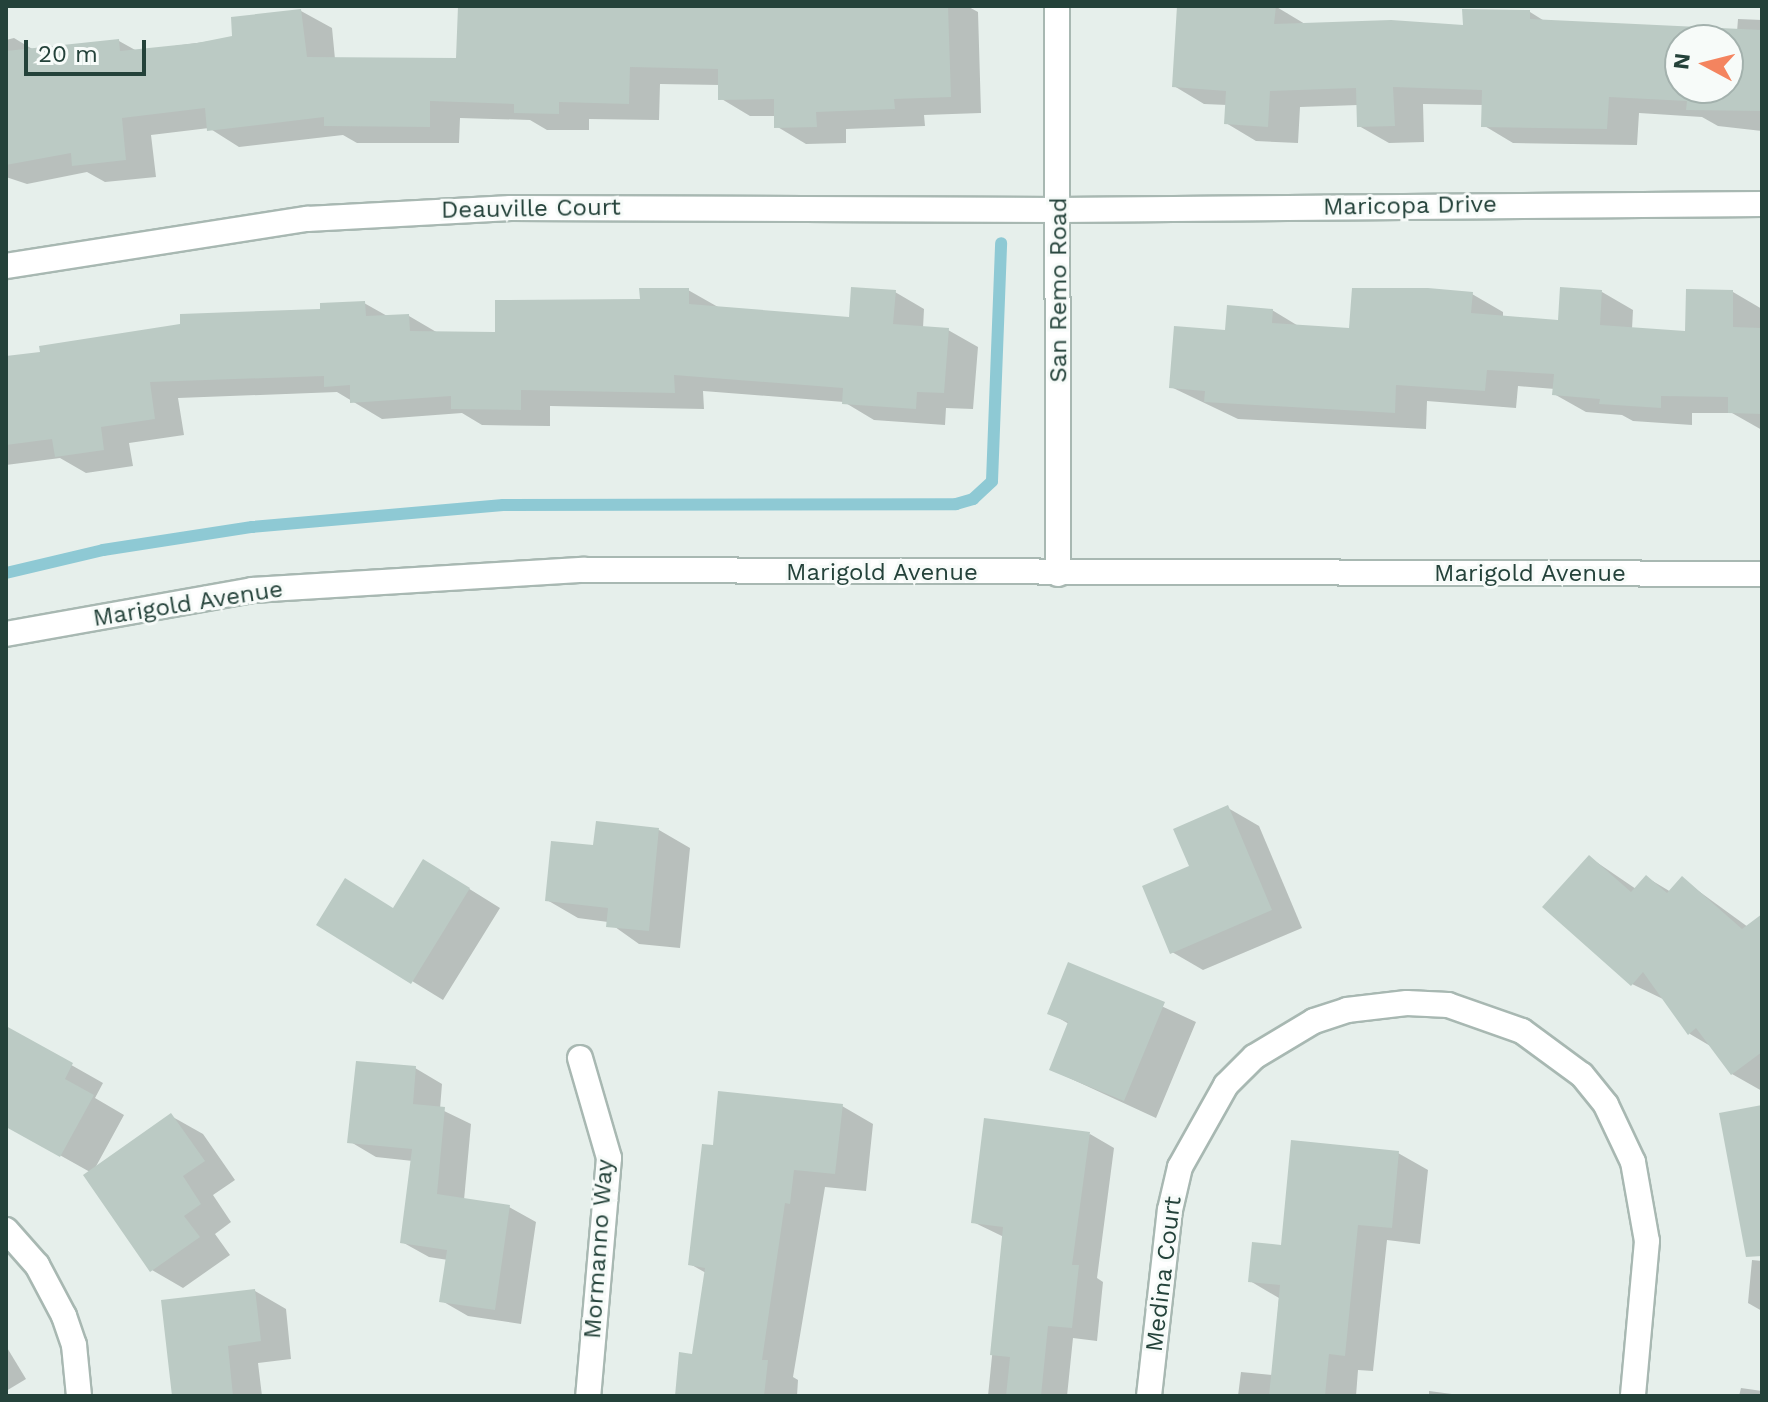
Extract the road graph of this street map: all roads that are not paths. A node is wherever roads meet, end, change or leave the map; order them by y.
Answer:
1 (1057, 6) edge
2 (1762, 204) edge
3 (1059, 210) junction
4 (6, 266) edge
5 (1058, 574) junction
6 (1762, 574) edge
7 (6, 634) edge
8 (580, 1058) dead end
9 (6, 1230) edge
10 (79, 1396) edge
11 (588, 1396) edge
12 (1149, 1396) edge
13 (1633, 1396) edge

1 - 3 street, San Remo Road
2 - 3 street, Maricopa Drive
3 - 4 street, Deauville Court
3 - 5 street, San Remo Road
5 - 6 street, Marigold Avenue
5 - 7 street, Marigold Avenue
8 - 11 street, Mormanno Way
9 - 10 street
12 - 13 street, Medina Court

